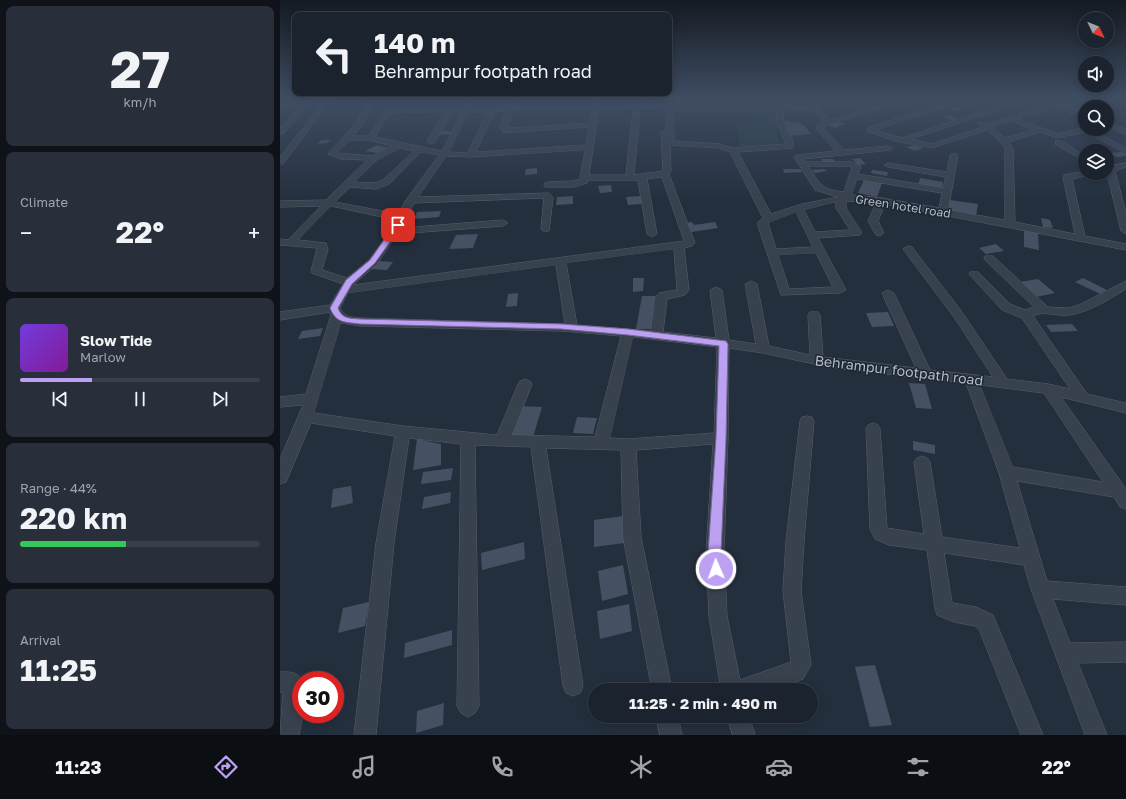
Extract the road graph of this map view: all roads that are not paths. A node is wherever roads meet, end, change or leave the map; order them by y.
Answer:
1 (303, 132) edge
2 (351, 132) edge
3 (374, 132) edge
4 (436, 132) edge
5 (456, 132) edge
6 (480, 132) edge
7 (506, 132) edge
8 (511, 132) edge
9 (541, 132) edge
10 (541, 132) edge
11 (558, 132) edge
12 (592, 132) edge
13 (635, 132) edge
14 (666, 132) edge
15 (669, 132) edge
16 (783, 132) edge
17 (823, 132) edge
18 (872, 132) edge
19 (925, 132) edge
20 (972, 132) edge
21 (994, 132) edge
22 (1032, 132) edge
23 (1047, 132) edge
24 (1068, 132) edge
25 (1099, 136) edge
26 (347, 138) junction
27 (370, 138) junction
28 (528, 140) junction
29 (902, 140) junction
30 (451, 141) junction
31 (1004, 141) junction
32 (1059, 143) dead end
33 (399, 145) junction
34 (503, 146) junction
35 (589, 147) junction
36 (888, 148) dead end
37 (419, 150) junction
38 (733, 150) junction
39 (1126, 151) edge
40 (842, 153) junction
41 (444, 154) junction
42 (471, 155) junction
43 (1078, 155) edge
44 (954, 156) dead end
45 (374, 158) junction
46 (280, 162) edge
47 (802, 164) junction
48 (888, 165) dead end
49 (1126, 165) edge
50 (1114, 168) edge
51 (665, 174) junction
52 (951, 175) junction
53 (1078, 175) edge
54 (855, 176) junction
55 (642, 177) junction
56 (584, 178) junction
57 (630, 178) junction
58 (1111, 180) edge
59 (347, 184) junction
60 (548, 186) dead end
61 (947, 191) junction
62 (846, 197) junction
63 (411, 200) junction
64 (881, 202) junction
65 (329, 203) junction
66 (280, 204) edge
67 (799, 209) junction
68 (943, 212) junction
69 (402, 218) junction
70 (768, 218) junction
71 (503, 223) dead end
72 (1010, 224) junction
73 (546, 229) dead end
74 (395, 231) junction
75 (1126, 231) edge
76 (879, 233) dead end
77 (652, 234) dead end
78 (812, 235) junction
79 (1081, 238) junction
80 (285, 243) edge
81 (679, 246) junction
82 (1126, 247) edge
83 (908, 249) dead end
84 (819, 250) junction
85 (771, 252) junction
86 (989, 258) dead end
87 (561, 265) junction
88 (533, 272) dead end
89 (974, 274) dead end
90 (751, 284) dead end
91 (1126, 284) edge
92 (346, 286) junction
93 (716, 290) dead end
94 (888, 293) dead end
95 (1045, 311) junction
96 (335, 312) junction
97 (814, 315) dead end
98 (1026, 315) junction
99 (280, 316) edge
100 (572, 328) junction
101 (628, 332) junction
102 (657, 335) junction
103 (723, 344) junction
104 (763, 349) junction
105 (817, 361) junction
106 (925, 374) junction
107 (971, 379) junction
108 (1003, 383) junction
109 (525, 384) dead end
110 (1048, 389) junction
111 (1083, 398) junction
112 (310, 399) junction
113 (280, 402) edge
114 (1124, 410) edge
115 (306, 417) junction
116 (807, 421) dead end
117 (873, 429) dead end
118 (403, 432) junction
119 (721, 438) junction
120 (468, 439) junction
121 (502, 441) junction
122 (538, 441) junction
123 (601, 443) junction
124 (628, 445) junction
125 (922, 462) dead end
126 (1007, 473) junction
127 (280, 477) edge
128 (1122, 497) edge
129 (934, 543) junction
130 (1032, 558) junction
131 (1040, 589) junction
132 (1126, 596) edge
133 (1126, 652) edge
134 (1064, 653) junction
135 (280, 682) edge
136 (661, 683) edge
137 (730, 683) edge
138 (762, 683) edge
139 (573, 686) dead end
140 (468, 706) dead end
141 (668, 723) edge
142 (740, 723) edge
143 (288, 735) edge
144 (365, 735) edge
145 (671, 735) edge
146 (744, 735) edge
147 (1032, 735) edge
148 (1096, 735) edge

1 - 46 street
2 - 26 street
3 - 27 street
4 - 30 street
5 - 30 street
6 - 42 street
7 - 34 street
8 - 28 street
9 - 28 street
10 - 28 street
11 - 35 street
12 - 35 street
13 - 57 street
14 - 51 street
15 - 38 street
16 - 38 street
17 - 40 street
18 - 29 street
19 - 29 street
20 - 29 street
21 - 31 street
22 - 31 street
23 - 24 street
25 - 39 street
26 - 27 street
26 - 45 street
27 - 33 street
28 - 34 street
30 - 41 street
31 - 72 street
32 - 43 street
33 - 37 street
33 - 45 street
34 - 42 street
35 - 56 street
36 - 40 street
37 - 41 street
37 - 59 street
38 - 70 street
40 - 47 street
41 - 42 street
41 - 63 street
44 - 52 street
45 - 59 street
47 - 54 street
47 - 62 street
48 - 52 street
49 - 50 street
51 - 55 street
51 - 81 street
52 - 61 street
53 - 79 street
54 - 61 street
54 - 62 street
55 - 57 street
55 - 77 street
56 - 57 street
56 - 60 street
58 - 75 street
59 - 65 street
61 - 68 street
62 - 64 street, Green hotel road
62 - 67 street, Green hotel road
62 - 78 street
63 - 69 street
63 - 73 street
64 - 68 street, Green hotel road
64 - 76 street
65 - 66 street
65 - 69 street
65 - 80 street
67 - 70 street, Green hotel road
67 - 78 street
68 - 72 street, Green hotel road
69 - 74 street
70 - 85 street
71 - 74 street
72 - 79 street, Green hotel road
74 - 92 street
78 - 84 street
79 - 82 street, Green hotel road
80 - 92 street
81 - 87 street
81 - 102 street
83 - 108 street
84 - 85 street
84 - 85 street
86 - 95 street
87 - 88 street
87 - 92 street
87 - 100 street
89 - 98 street
90 - 104 street
91 - 95 street
92 - 96 street
93 - 103 street
94 - 106 street
95 - 98 street
96 - 99 street
96 - 100 street, Behrampur footpath road
96 - 112 street
97 - 105 street
98 - 111 street
100 - 101 street, Behrampur footpath road
101 - 102 street, Behrampur footpath road
101 - 123 street
102 - 103 street, Behrampur footpath road
103 - 104 street, Behrampur footpath road
103 - 119 street
104 - 105 street, Behrampur footpath road
105 - 106 street, Behrampur footpath road
106 - 107 street, Behrampur footpath road
107 - 108 street, Behrampur footpath road
107 - 126 street
108 - 110 street, Behrampur footpath road
109 - 121 street
110 - 111 street, Behrampur footpath road
110 - 128 street
111 - 114 street, Behrampur footpath road
112 - 113 street
112 - 115 street
115 - 118 street
115 - 127 street
116 - 138 street
117 - 129 street
118 - 120 street
118 - 144 street
119 - 124 street
119 - 137 street
120 - 121 street
120 - 140 street
121 - 122 street
122 - 123 street
122 - 139 street
123 - 124 street
124 - 136 street
125 - 129 street
126 - 128 street
126 - 130 street
129 - 130 street
129 - 147 street
130 - 131 street
131 - 132 street
131 - 134 street
133 - 134 street
134 - 148 street
135 - 143 street
141 - 145 street
142 - 146 street

